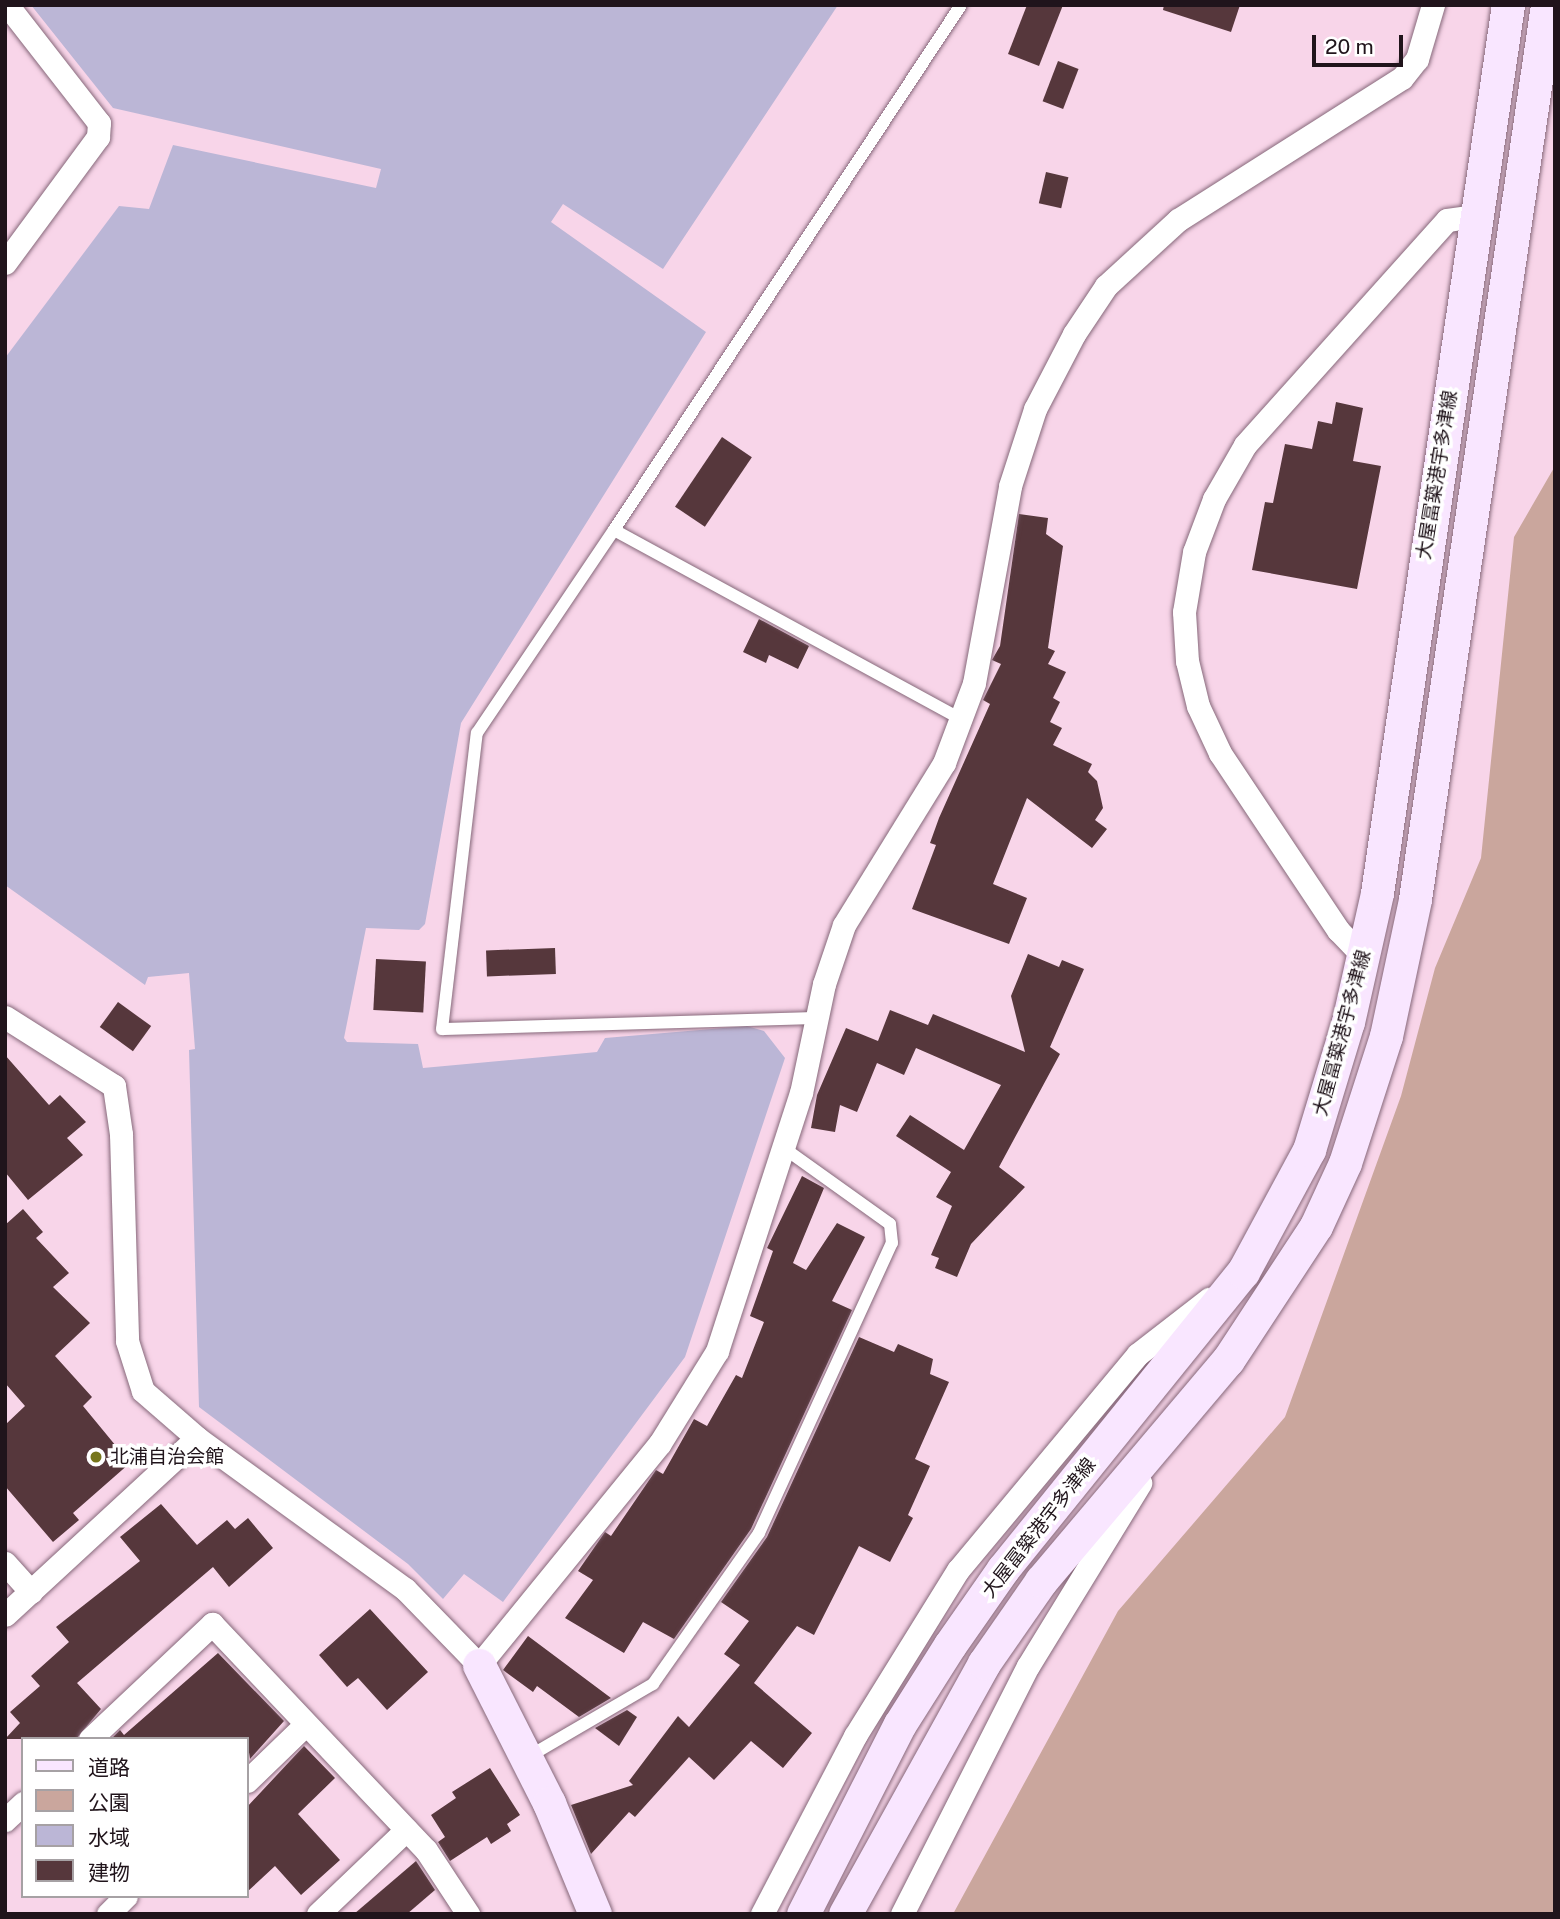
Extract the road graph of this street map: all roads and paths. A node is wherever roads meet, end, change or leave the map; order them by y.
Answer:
1 (7, 5) edge
2 (961, 5) edge
3 (1433, 5) edge
4 (1508, 5) edge
5 (1547, 5) edge
6 (1476, 216) junction
7 (5, 263) edge
8 (614, 530) junction
9 (1420, 585) junction
10 (1460, 589) junction
11 (961, 719) junction
12 (1364, 957) junction
13 (1401, 970) junction
14 (5, 1017) edge
15 (817, 1018) junction
16 (784, 1148) junction
17 (1243, 1272) junction
18 (1176, 1424) junction
19 (197, 1438) junction
20 (5, 1563) edge
21 (31, 1592) junction
22 (5, 1615) edge
23 (479, 1665) junction
24 (306, 1724) junction
25 (92, 1737) edge
26 (528, 1757) junction
27 (248, 1780) edge
28 (21, 1805) edge
29 (5, 1820) edge
30 (406, 1830) junction
31 (124, 1898) edge
32 (108, 1914) edge
33 (318, 1914) edge
34 (468, 1914) edge
35 (595, 1914) edge
36 (762, 1914) edge
37 (803, 1914) edge
38 (845, 1914) edge
39 (902, 1914) edge

1 - 7 street
2 - 8 lane
3 - 11 street
4 - 6 main road, 大屋冨築港宇多津線
5 - 10 main road, 大屋冨築港宇多津線
6 - 9 main road, 大屋冨築港宇多津線
6 - 12 street
8 - 11 lane
8 - 15 lane
9 - 10 street
9 - 12 main road, 大屋冨築港宇多津線
10 - 13 main road, 大屋冨築港宇多津線
11 - 15 street
12 - 13 main road
12 - 17 main road, 大屋冨築港宇多津線
13 - 18 main road, 大屋冨築港宇多津線
14 - 19 street
15 - 16 street
16 - 23 street
16 - 26 lane
17 - 36 street
17 - 37 main road, 大屋冨築港宇多津線
18 - 38 main road, 大屋冨築港宇多津線
18 - 39 street
19 - 21 street
19 - 23 street
20 - 21 street
21 - 22 street
23 - 26 main road
24 - 25 street
24 - 27 street
24 - 30 street
26 - 35 main road
28 - 29 street
30 - 33 street
30 - 34 street
31 - 32 street

